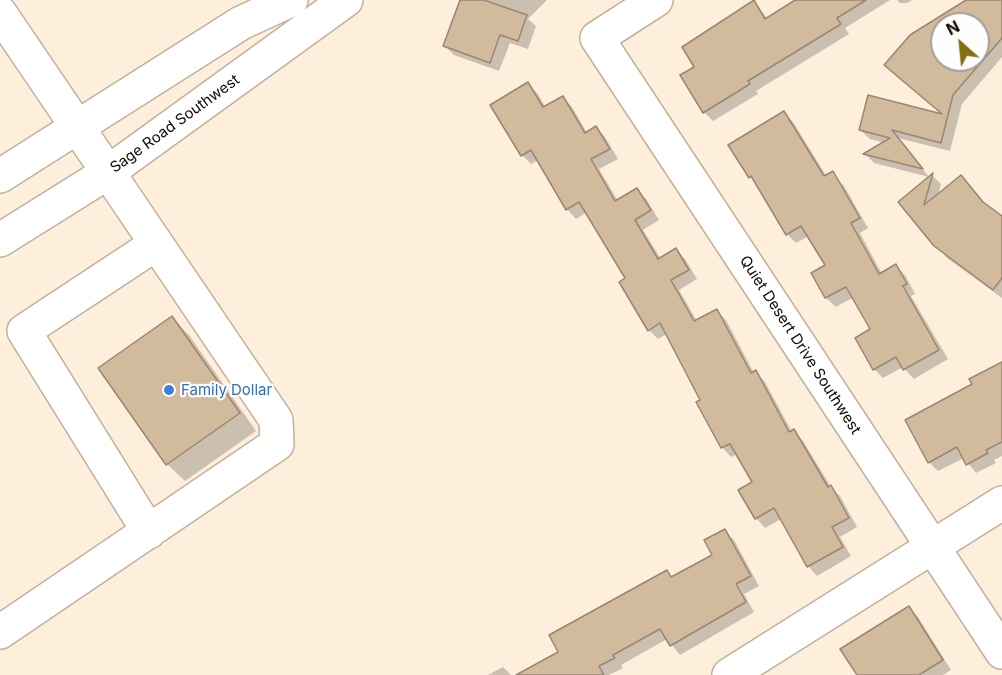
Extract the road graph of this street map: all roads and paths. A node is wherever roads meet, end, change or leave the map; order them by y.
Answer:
1 (291, 0) edge
2 (346, 0) edge
3 (656, 0) edge
4 (0, 13) edge
5 (76, 127) junction
6 (107, 173) junction
7 (0, 176) edge
8 (0, 240) edge
9 (156, 244) junction
10 (1002, 503) edge
11 (149, 532) junction
12 (932, 545) junction
13 (0, 632) edge
14 (1002, 652) edge
15 (729, 675) edge

1 - 5 street
2 - 6 street, Sage Road Southwest
3 - 12 street, Quiet Desert Drive Southwest
4 - 5 street
5 - 6 street
5 - 7 street
6 - 8 street, Sage Road Southwest
6 - 9 street
9 - 11 street
9 - 11 street
10 - 12 street
11 - 13 street
12 - 14 street, Quiet Desert Drive Southwest
12 - 15 street

